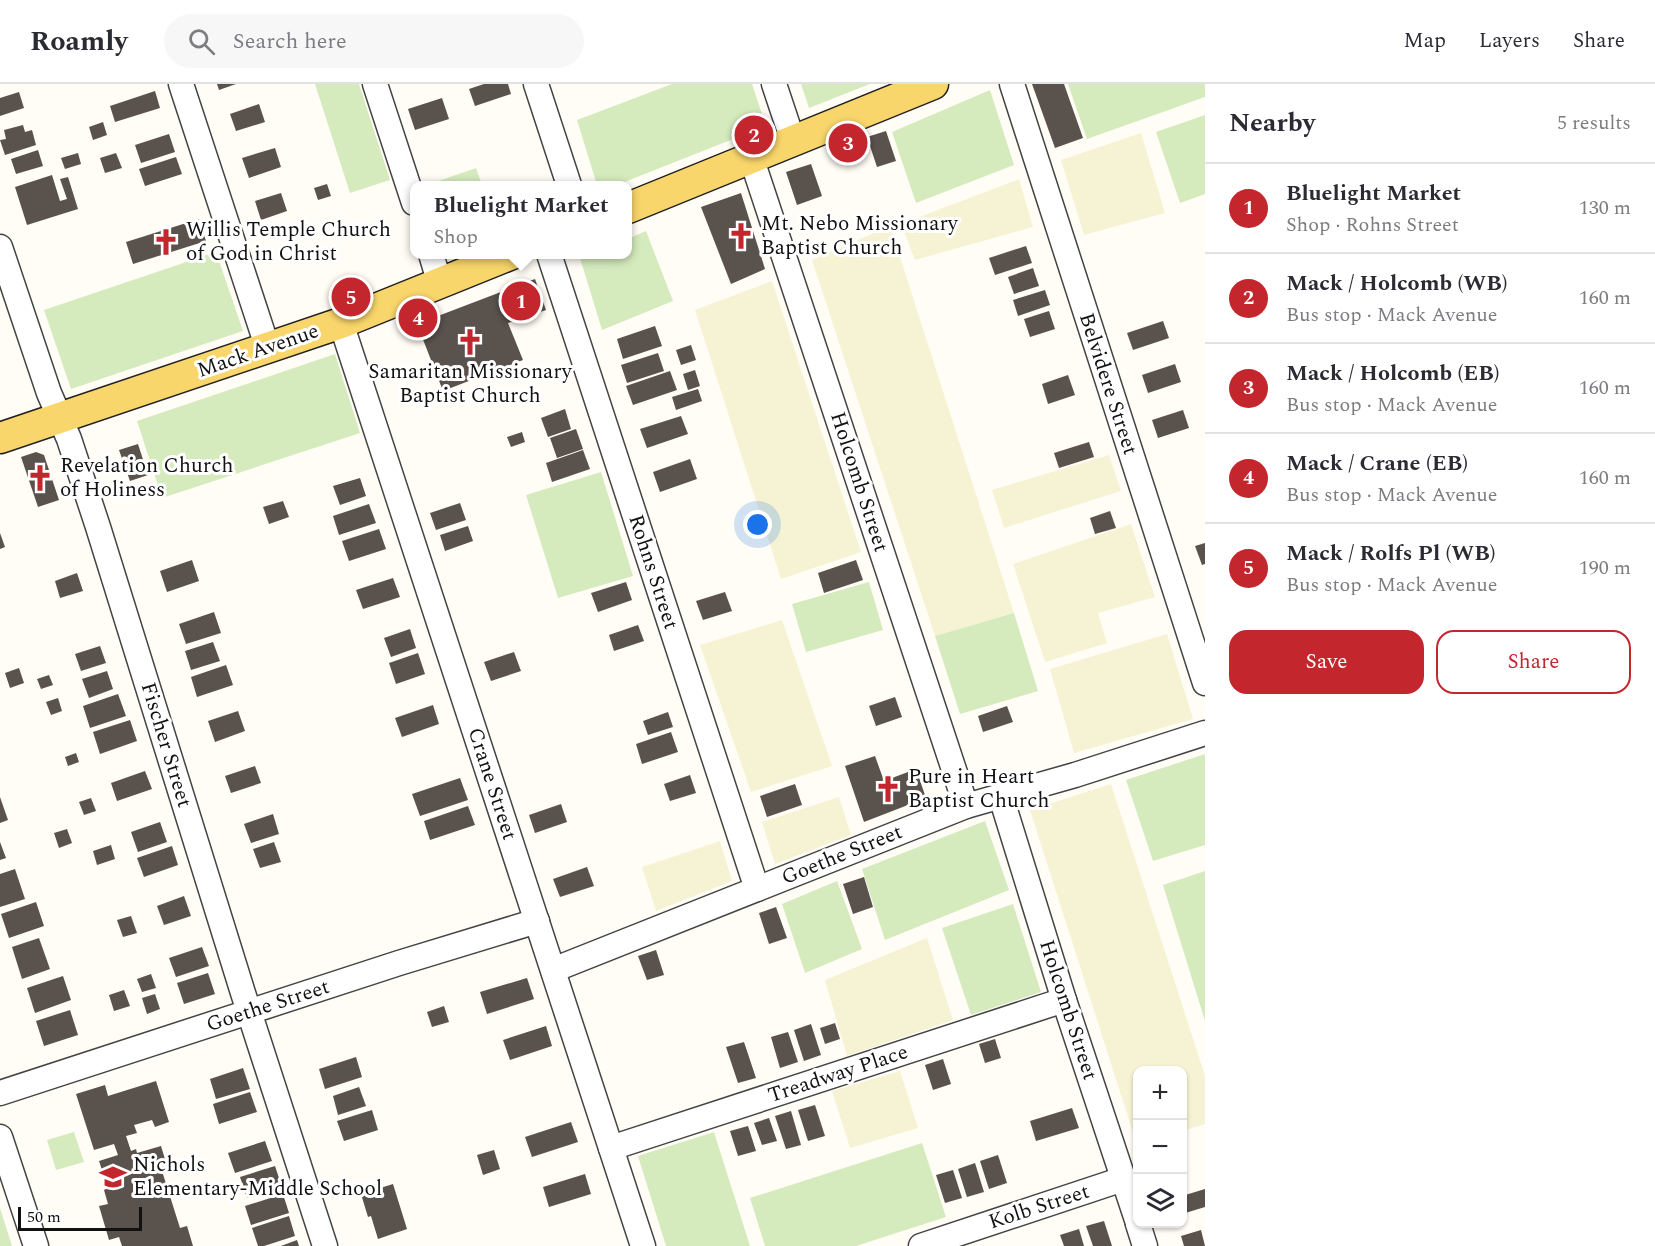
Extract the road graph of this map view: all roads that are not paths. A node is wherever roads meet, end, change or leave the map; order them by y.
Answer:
1 (181, 84) edge
2 (375, 84) edge
3 (536, 84) edge
4 (774, 84) edge
5 (933, 84) edge
6 (1012, 84) edge
7 (793, 141) junction
8 (751, 157) junction
9 (567, 181) edge
10 (410, 191) edge
11 (632, 206) edge
12 (0, 247) edge
13 (432, 259) edge
14 (503, 259) edge
15 (550, 259) edge
16 (440, 284) junction
17 (341, 323) junction
18 (268, 349) junction
19 (59, 418) junction
20 (0, 438) edge
21 (1205, 683) edge
22 (1205, 733) edge
23 (1001, 797) junction
24 (966, 806) junction
25 (757, 889) junction
26 (537, 921) junction
27 (553, 970) junction
28 (1064, 1000) junction
29 (249, 1012) junction
30 (0, 1093) edge
31 (0, 1137) edge
32 (611, 1148) junction
33 (1123, 1179) junction
34 (1133, 1208) edge
35 (1140, 1228) edge
36 (36, 1246) edge
37 (325, 1246) edge
38 (643, 1246) edge
39 (921, 1246) edge
40 (1145, 1246) edge

1 - 18 street
2 - 10 street
3 - 9 street
4 - 7 street
5 - 7 main road
6 - 21 street, Belvidere Street
7 - 8 main road
8 - 11 main road
8 - 24 street, Holcomb Street
12 - 19 street, Fischer Street
13 - 16 street
14 - 16 main road, Mack Avenue
15 - 25 street, Rohns Street
16 - 17 main road, Mack Avenue
17 - 18 main road, Mack Avenue
17 - 26 street, Crane Street
18 - 19 main road, Mack Avenue
19 - 20 main road, Mack Avenue
19 - 29 street, Fischer Street
22 - 23 street, Goethe Street
23 - 24 street, Goethe Street
23 - 28 street, Holcomb Street
24 - 25 street, Goethe Street
25 - 27 street, Goethe Street
26 - 27 street, Crane Street
26 - 29 street, Goethe Street
27 - 32 street, Crane Street
28 - 32 street, Treadway Place
28 - 33 street, Holcomb Street
29 - 30 street, Goethe Street
29 - 37 street, Fischer Street
31 - 36 street
32 - 38 street, Crane Street
33 - 34 street, Holcomb Street
33 - 39 street, Kolb Street
35 - 40 street, Holcomb Street

